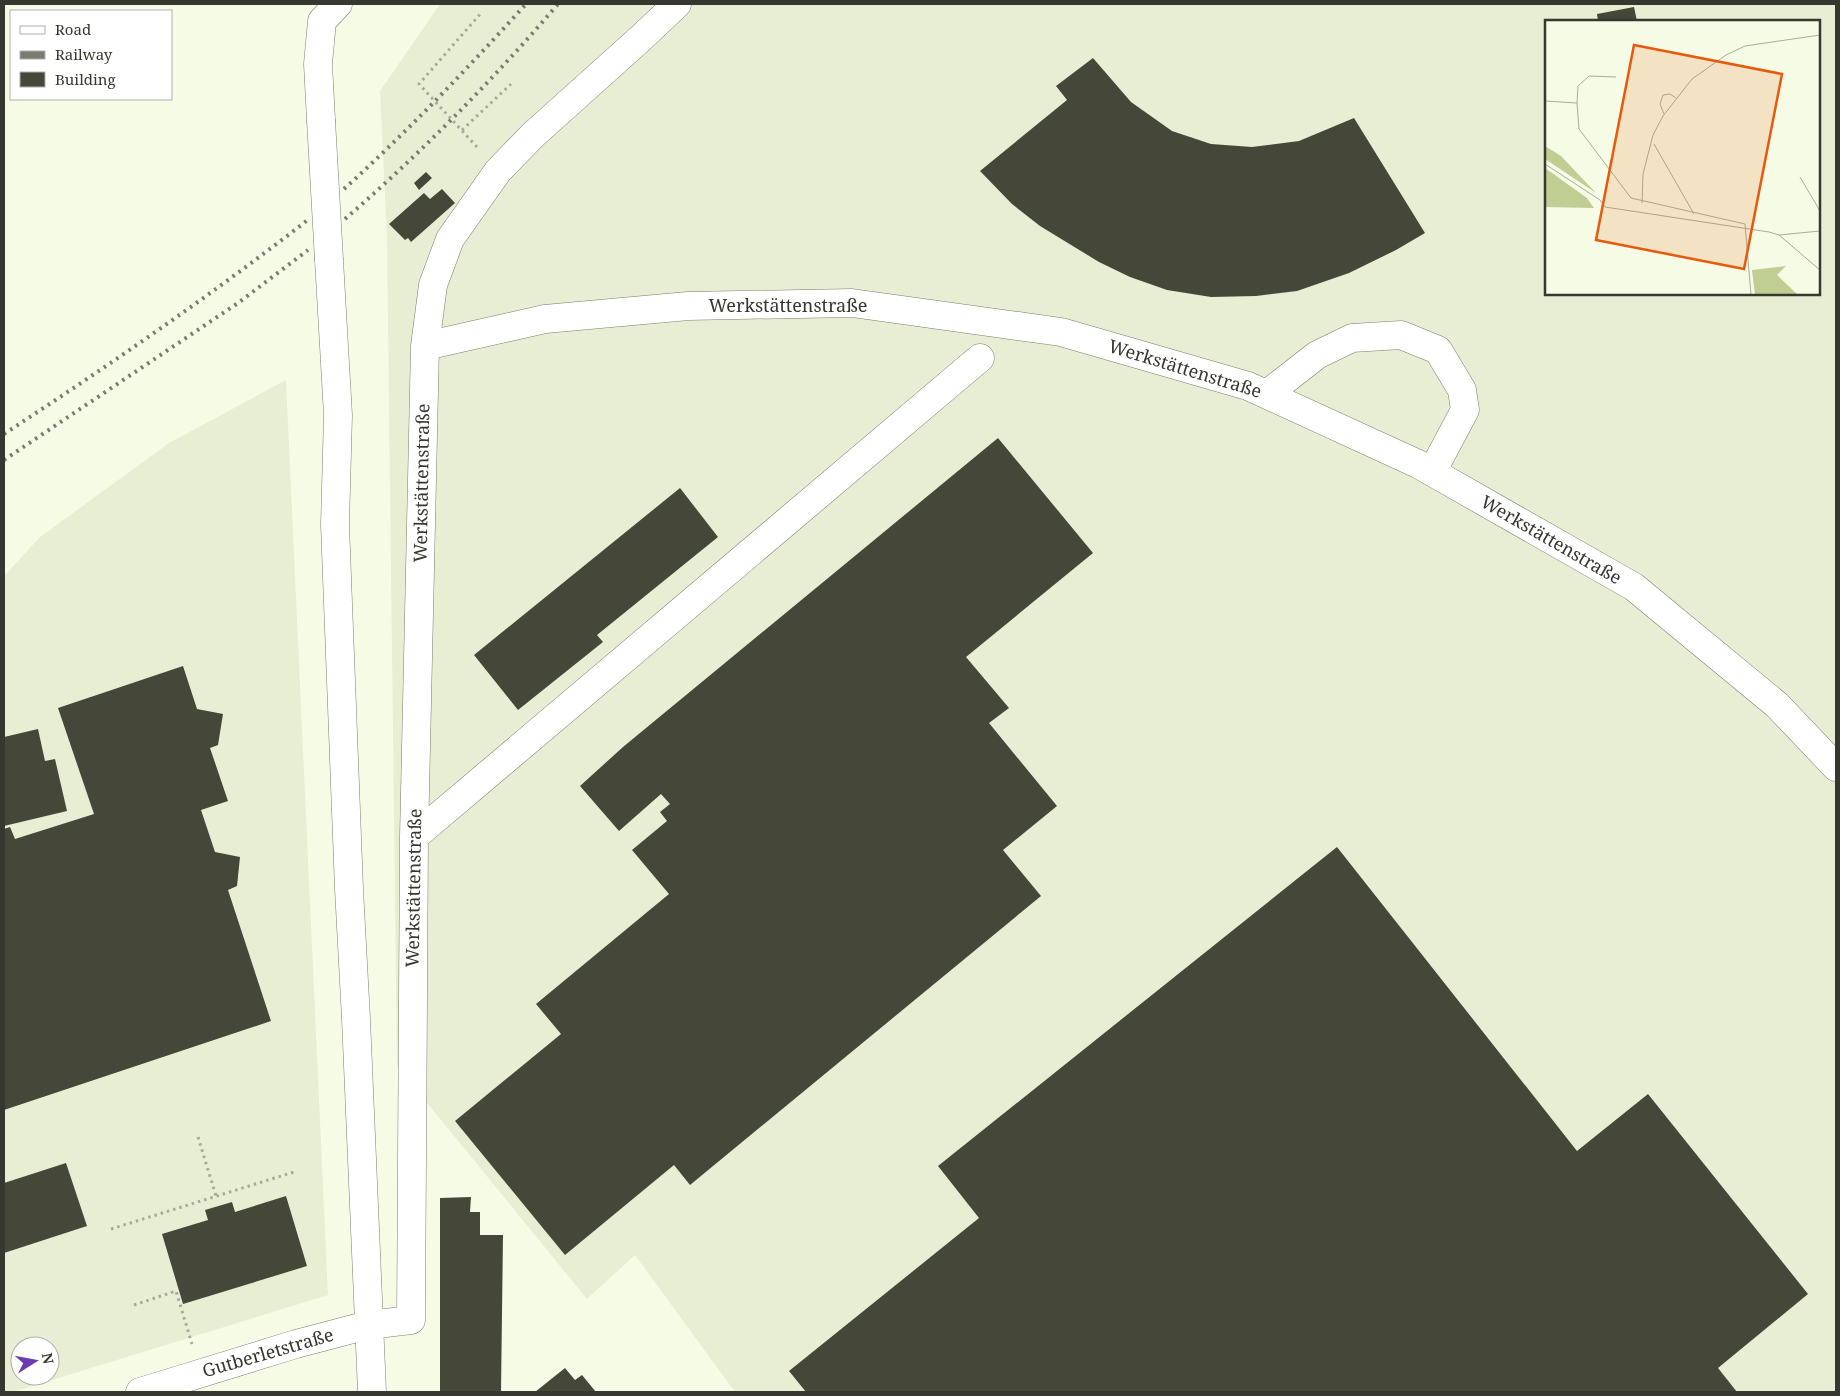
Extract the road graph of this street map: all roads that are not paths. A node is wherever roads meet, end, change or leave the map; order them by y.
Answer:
1 (338, 4) edge
2 (677, 4) edge
3 (424, 346) junction
4 (980, 358) dead end
5 (1267, 394) junction
6 (1432, 472) junction
7 (1836, 768) edge
8 (414, 837) junction
9 (368, 1325) junction
10 (140, 1392) edge
11 (372, 1392) edge

1 - 9 street, bridge
2 - 3 street, Werkstättenstraße
3 - 5 street, Werkstättenstraße
3 - 8 street, Werkstättenstraße
4 - 8 street
5 - 6 street, Werkstättenstraße
5 - 6 street
6 - 7 street, Werkstättenstraße
8 - 9 street, Werkstättenstraße
9 - 10 street, Gutberletstraße
9 - 11 street

